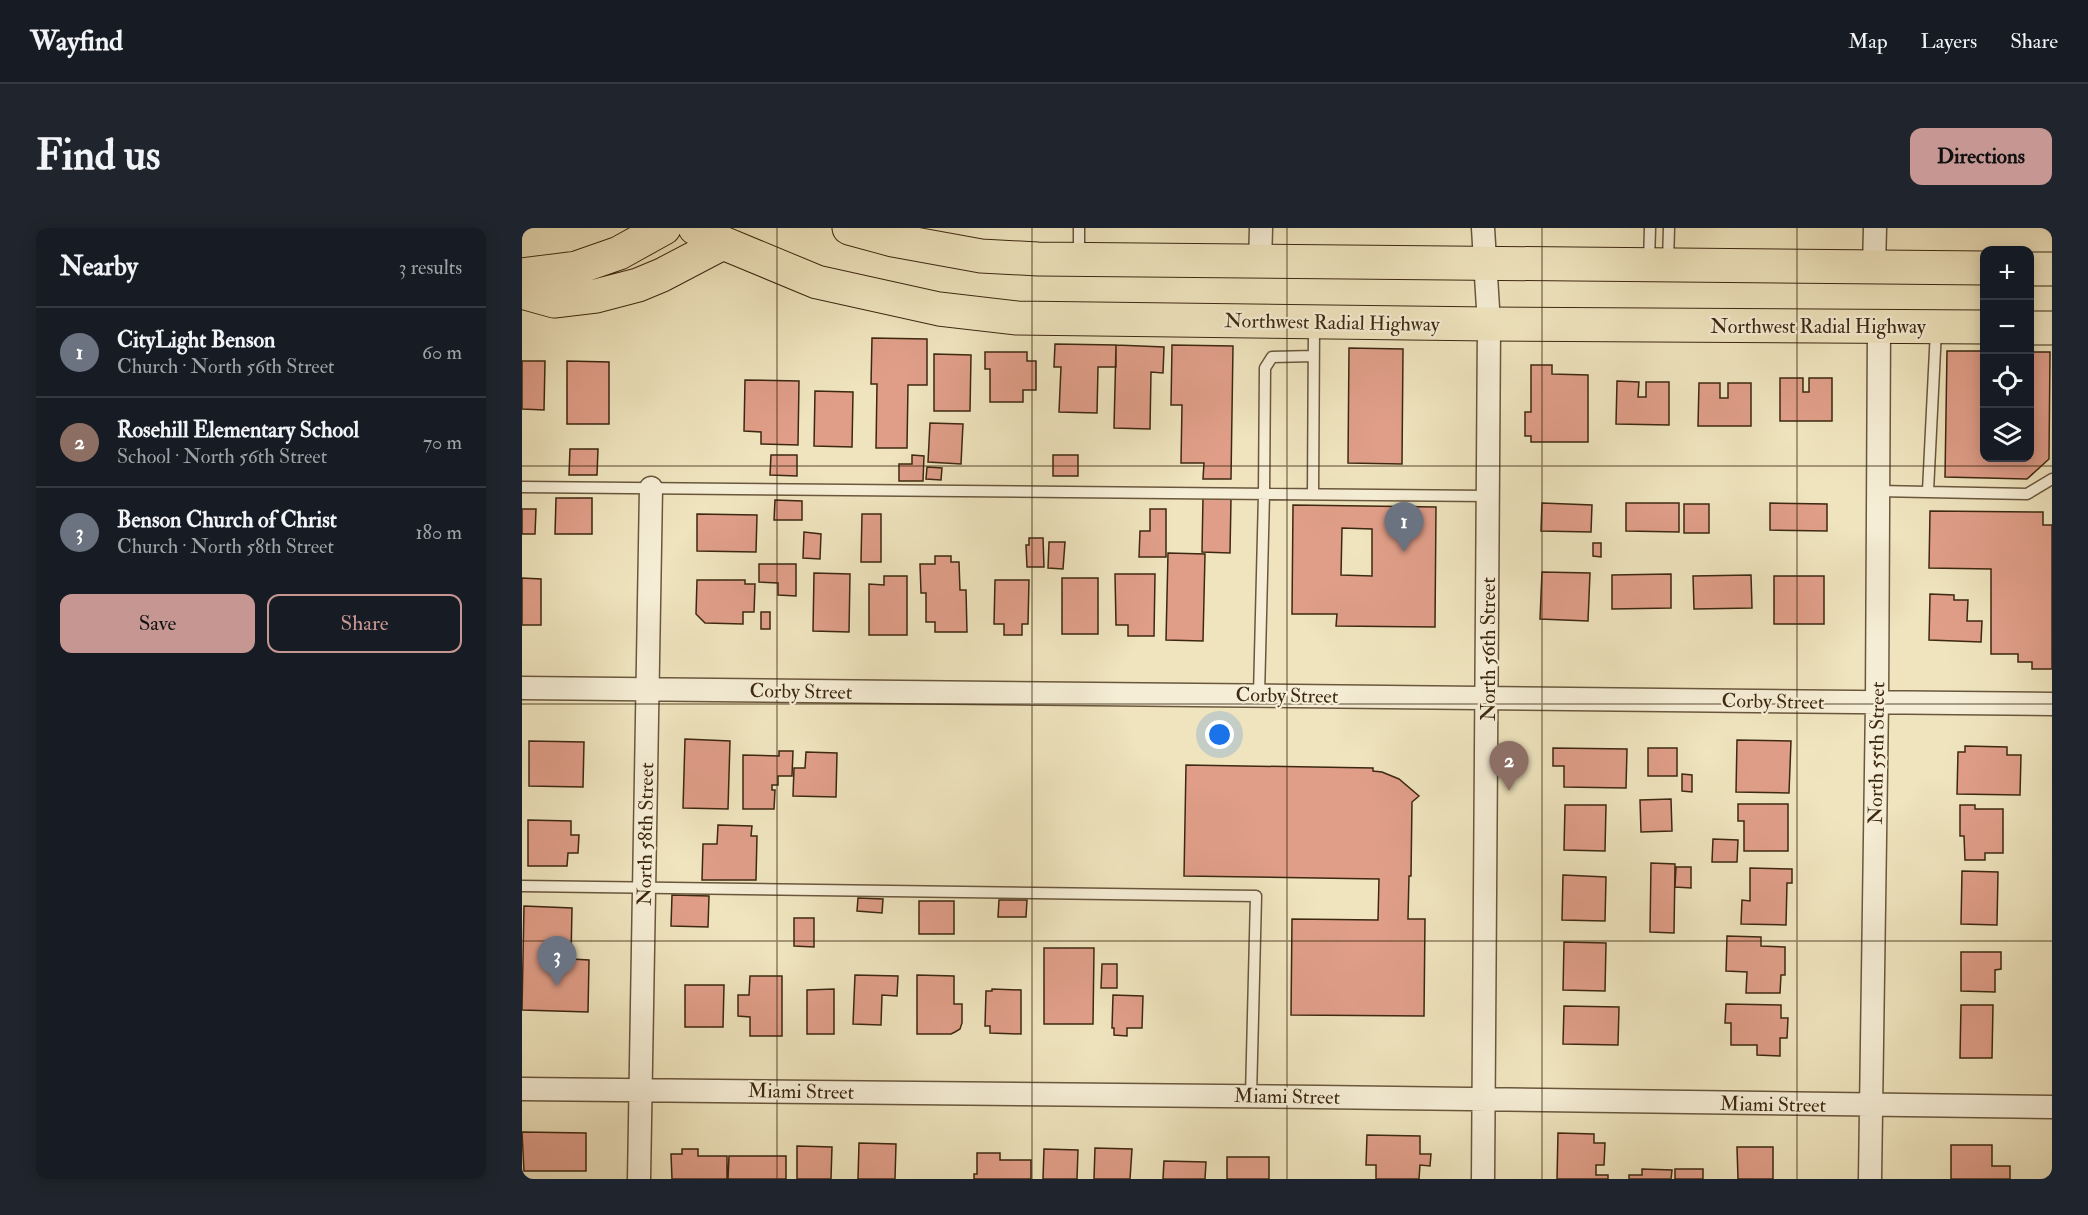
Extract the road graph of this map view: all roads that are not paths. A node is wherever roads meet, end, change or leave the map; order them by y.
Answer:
1 (664, 228) edge
2 (849, 228) edge
3 (1079, 228) edge
4 (1261, 228) edge
5 (1483, 228) edge
6 (1650, 228) edge
7 (1669, 228) edge
8 (1875, 228) edge
9 (709, 236) edge
10 (1079, 260) junction
11 (1260, 263) junction
12 (1485, 264) junction
13 (1658, 265) junction
14 (1874, 267) junction
15 (1980, 268) edge
16 (2034, 269) edge
17 (2052, 269) edge
18 (522, 275) edge
19 (522, 292) edge
20 (1314, 322) junction
21 (1489, 324) junction
22 (1879, 327) junction
23 (1937, 327) junction
24 (1980, 327) edge
25 (2034, 328) edge
26 (2052, 328) edge
27 (1313, 357) junction
28 (2052, 479) edge
29 (522, 487) edge
30 (651, 488) junction
31 (1878, 491) junction
32 (1928, 491) junction
33 (1264, 494) junction
34 (1312, 494) junction
35 (1489, 496) junction
36 (522, 688) edge
37 (648, 689) junction
38 (1259, 695) junction
39 (1488, 697) junction
40 (1877, 702) junction
41 (2052, 704) edge
42 (522, 886) edge
43 (644, 886) junction
44 (522, 1089) edge
45 (640, 1090) junction
46 (1251, 1096) junction
47 (1484, 1100) junction
48 (1871, 1105) junction
49 (2052, 1107) edge
50 (639, 1179) edge
51 (1483, 1179) edge
52 (1870, 1179) edge

1 - 18 main road
2 - 10 main road
3 - 10 lane
4 - 11 street
5 - 12 street, North 56th Street
6 - 13 lane
7 - 13 lane
8 - 14 street
9 - 19 main road
9 - 20 main road, Northwest Radial Highway
10 - 11 main road
11 - 12 main road
12 - 13 main road
12 - 21 street, North 56th Street
13 - 14 main road
14 - 15 main road
16 - 17 main road
20 - 21 main road, Northwest Radial Highway
20 - 27 lane
21 - 22 main road, Northwest Radial Highway
21 - 35 street, North 56th Street
22 - 23 main road, Northwest Radial Highway
22 - 31 street, North 55th Street
23 - 24 main road, Northwest Radial Highway
23 - 32 lane
25 - 26 main road
27 - 33 lane
27 - 34 lane
28 - 32 lane
29 - 30 lane
30 - 33 lane
30 - 37 street, North 58th Street
31 - 32 lane
31 - 40 street, North 55th Street
33 - 34 lane
33 - 38 lane
34 - 35 lane
35 - 39 street, North 56th Street
36 - 37 street, Corby Street
37 - 38 street, Corby Street
37 - 43 street, North 58th Street
38 - 39 street, Corby Street
39 - 40 street, Corby Street
39 - 47 street, North 56th Street
40 - 41 street, Corby Street
40 - 48 street, North 55th Street
42 - 43 lane
43 - 45 street, North 58th Street
43 - 46 lane
44 - 45 street, Miami Street
45 - 46 street, Miami Street
45 - 50 street, North 58th Street
46 - 47 street, Miami Street
47 - 48 street, Miami Street
47 - 51 street, North 56th Street
48 - 49 street, Miami Street
48 - 52 street, North 55th Street

